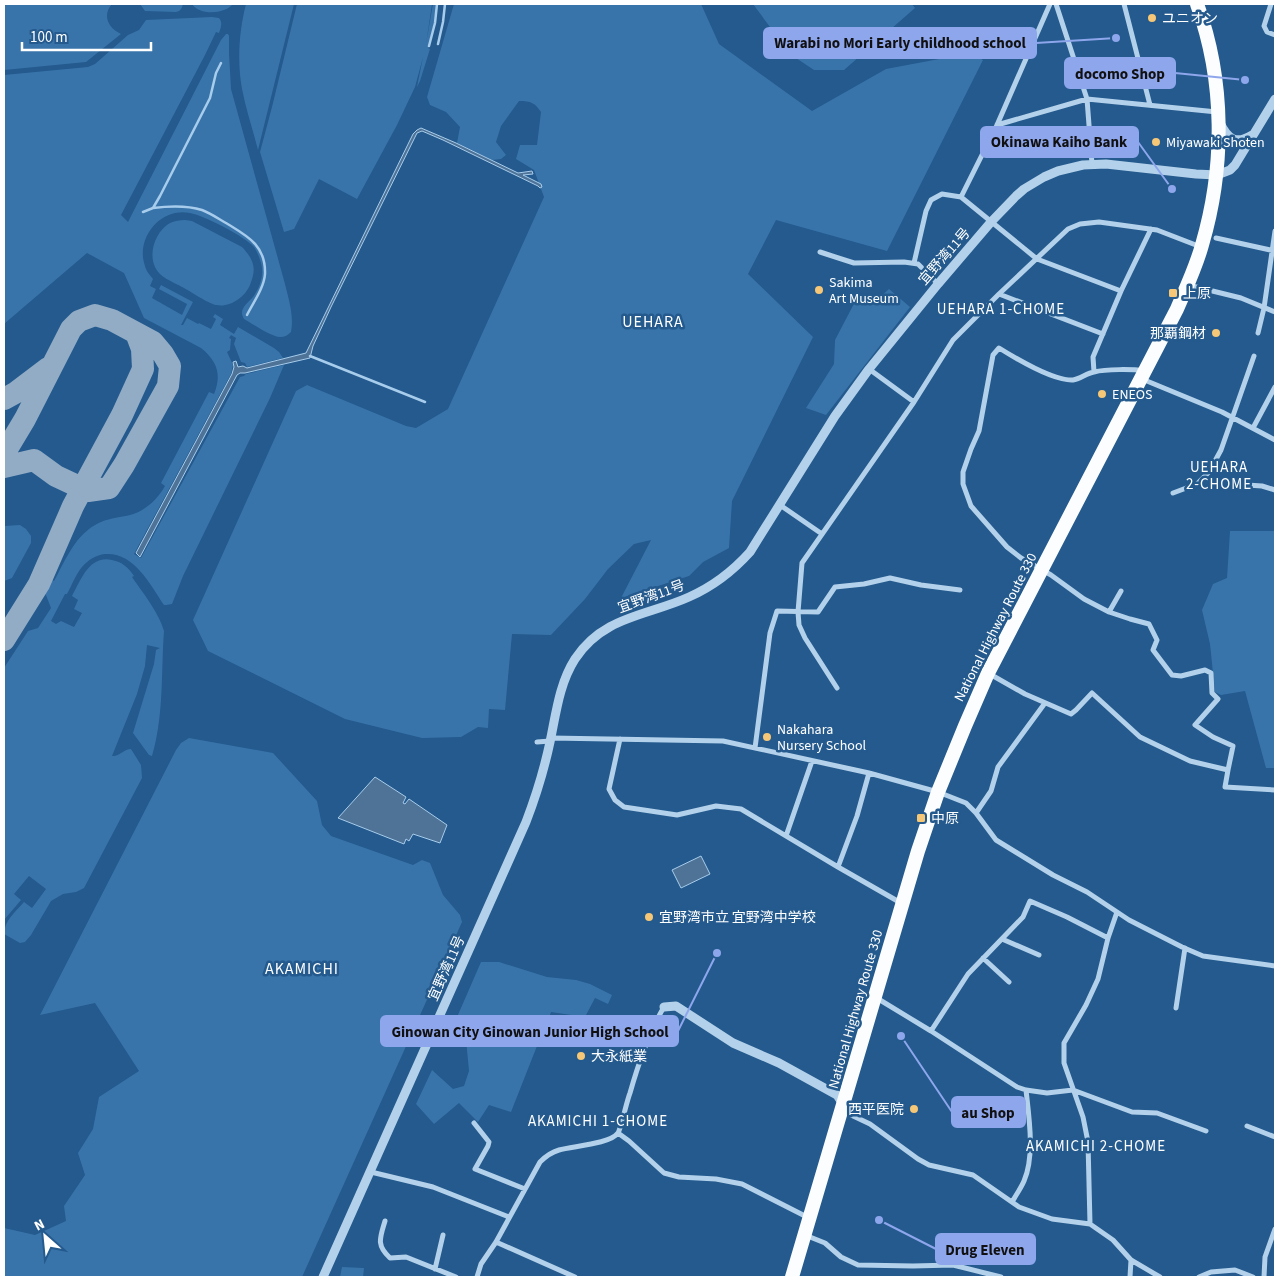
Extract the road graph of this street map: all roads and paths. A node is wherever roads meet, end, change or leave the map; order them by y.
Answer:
1 (1050, 4) edge
2 (1056, 4) edge
3 (1124, 4) edge
4 (1197, 4) edge
5 (1271, 4) edge
6 (1275, 35) edge
7 (1087, 99) junction
8 (1274, 103) edge
9 (1150, 105) junction
10 (1218, 115) junction
11 (997, 125) junction
12 (1254, 133) junction
13 (1092, 164) junction
14 (1217, 175) junction
15 (961, 197) junction
16 (991, 222) junction
17 (1151, 229) junction
18 (1275, 231) edge
19 (1216, 238) dead end
20 (1202, 247) junction
21 (1274, 251) edge
22 (820, 252) dead end
23 (1037, 259) junction
24 (914, 263) junction
25 (938, 284) junction
26 (1188, 285) junction
27 (1121, 291) junction
28 (999, 294) junction
29 (1264, 308) junction
30 (1275, 312) edge
31 (1258, 333) dead end
32 (1103, 334) junction
33 (1254, 356) dead end
34 (869, 368) junction
35 (1094, 372) junction
36 (1143, 375) junction
37 (1275, 387) edge
38 (914, 402) junction
39 (1232, 417) junction
40 (1253, 428) junction
41 (1275, 440) edge
42 (1247, 485) dead end
43 (1275, 490) edge
44 (1173, 493) dead end
45 (780, 505) junction
46 (822, 534) junction
47 (1042, 570) junction
48 (960, 590) dead end
49 (1121, 591) dead end
50 (798, 612) junction
51 (1109, 612) junction
52 (988, 673) junction
53 (837, 688) dead end
54 (1045, 703) junction
55 (620, 739) junction
56 (551, 740) junction
57 (536, 742) dead end
58 (755, 748) junction
59 (812, 761) junction
60 (1228, 770) junction
61 (869, 773) junction
62 (1275, 790) edge
63 (938, 792) junction
64 (976, 813) junction
65 (786, 836) junction
66 (838, 867) junction
67 (903, 904) junction
68 (1117, 912) junction
69 (1002, 938) junction
70 (1108, 938) junction
71 (1185, 948) junction
72 (1039, 955) dead end
73 (983, 958) junction
74 (1275, 966) edge
75 (1010, 982) dead end
76 (875, 996) junction
77 (664, 1007) joint
78 (1176, 1008) dead end
79 (931, 1031) junction
80 (1026, 1090) junction
81 (1073, 1090) junction
82 (844, 1104) junction
83 (474, 1123) dead end
84 (1247, 1126) dead end
85 (1206, 1131) dead end
86 (618, 1133) junction
87 (1275, 1137) edge
88 (371, 1172) junction
89 (525, 1189) junction
90 (1012, 1202) junction
91 (509, 1217) junction
92 (809, 1219) junction
93 (385, 1221) dead end
94 (1090, 1224) junction
95 (1275, 1228) edge
96 (443, 1235) dead end
97 (805, 1235) junction
98 (496, 1242) junction
99 (1130, 1260) junction
100 (436, 1269) junction
101 (323, 1277) edge
102 (456, 1277) edge
103 (477, 1277) edge
104 (576, 1277) edge
105 (792, 1277) edge
106 (1001, 1277) edge
107 (1130, 1277) edge
108 (1160, 1277) edge
109 (1199, 1277) edge
110 (1254, 1277) edge
111 (1264, 1277) edge

1 - 11 street
2 - 7 street
3 - 9 street
4 - 10 highway, National Highway Route 330
5 - 6 street
7 - 9 street
7 - 11 street
7 - 13 street
8 - 12 street
9 - 10 street
10 - 12 street
10 - 14 highway, National Highway Route 330
11 - 15 street
12 - 14 street
13 - 14 street, 宜野湾11号
13 - 16 street, 宜野湾11号
14 - 20 highway, National Highway Route 330
15 - 16 street
15 - 24 street
16 - 23 street
16 - 25 street, 宜野湾11号
17 - 20 street
17 - 23 street
17 - 27 street
18 - 21 street
19 - 21 street
20 - 26 highway, National Highway Route 330
21 - 29 street
22 - 24 street
23 - 27 street
23 - 28 street
24 - 25 street
25 - 34 street, 宜野湾11号
26 - 29 street
26 - 36 highway, National Highway Route 330
27 - 32 street
28 - 32 street
28 - 38 street
29 - 30 street
29 - 31 street
32 - 35 street
33 - 39 street
34 - 38 street
34 - 45 street, 宜野湾11号
35 - 36 street
35 - 47 street
36 - 39 street
36 - 47 highway, National Highway Route 330
37 - 40 street
38 - 46 street
39 - 40 street
39 - 44 street
40 - 41 street
42 - 43 street
45 - 46 street
45 - 56 street, 宜野湾11号
46 - 50 street
47 - 51 street
47 - 52 highway, National Highway Route 330
48 - 50 street
49 - 51 street
50 - 53 street
50 - 58 street
51 - 60 street
52 - 54 street
52 - 63 highway, National Highway Route 330
54 - 60 street
54 - 64 street
55 - 56 street
55 - 58 street
55 - 65 street
56 - 57 street
56 - 88 street, 宜野湾11号
58 - 59 street
59 - 61 street
59 - 65 street
60 - 62 street
61 - 63 street
61 - 66 street
63 - 64 street
63 - 67 highway, National Highway Route 330
64 - 68 street
65 - 66 street
66 - 67 street
67 - 76 highway, National Highway Route 330
68 - 70 street
68 - 71 street
69 - 70 street
69 - 72 street
69 - 73 street
70 - 81 street
71 - 74 street
71 - 78 street
73 - 75 street
73 - 79 street
76 - 79 street
76 - 82 highway, National Highway Route 330
77 - 82 street
77 - 86 street
79 - 80 street
80 - 81 street
80 - 90 street
81 - 85 street
81 - 94 street
82 - 90 street
82 - 92 highway, National Highway Route 330
83 - 89 street
84 - 87 street
86 - 89 street
86 - 92 street
88 - 91 street
88 - 101 street, 宜野湾11号
89 - 91 street
90 - 94 street
91 - 98 street
92 - 97 highway, National Highway Route 330
93 - 100 street
94 - 99 street
95 - 111 street
96 - 100 street
97 - 105 highway, National Highway Route 330
97 - 106 street
98 - 103 street
98 - 104 street
99 - 107 street
99 - 108 street
100 - 102 street
109 - 110 street

